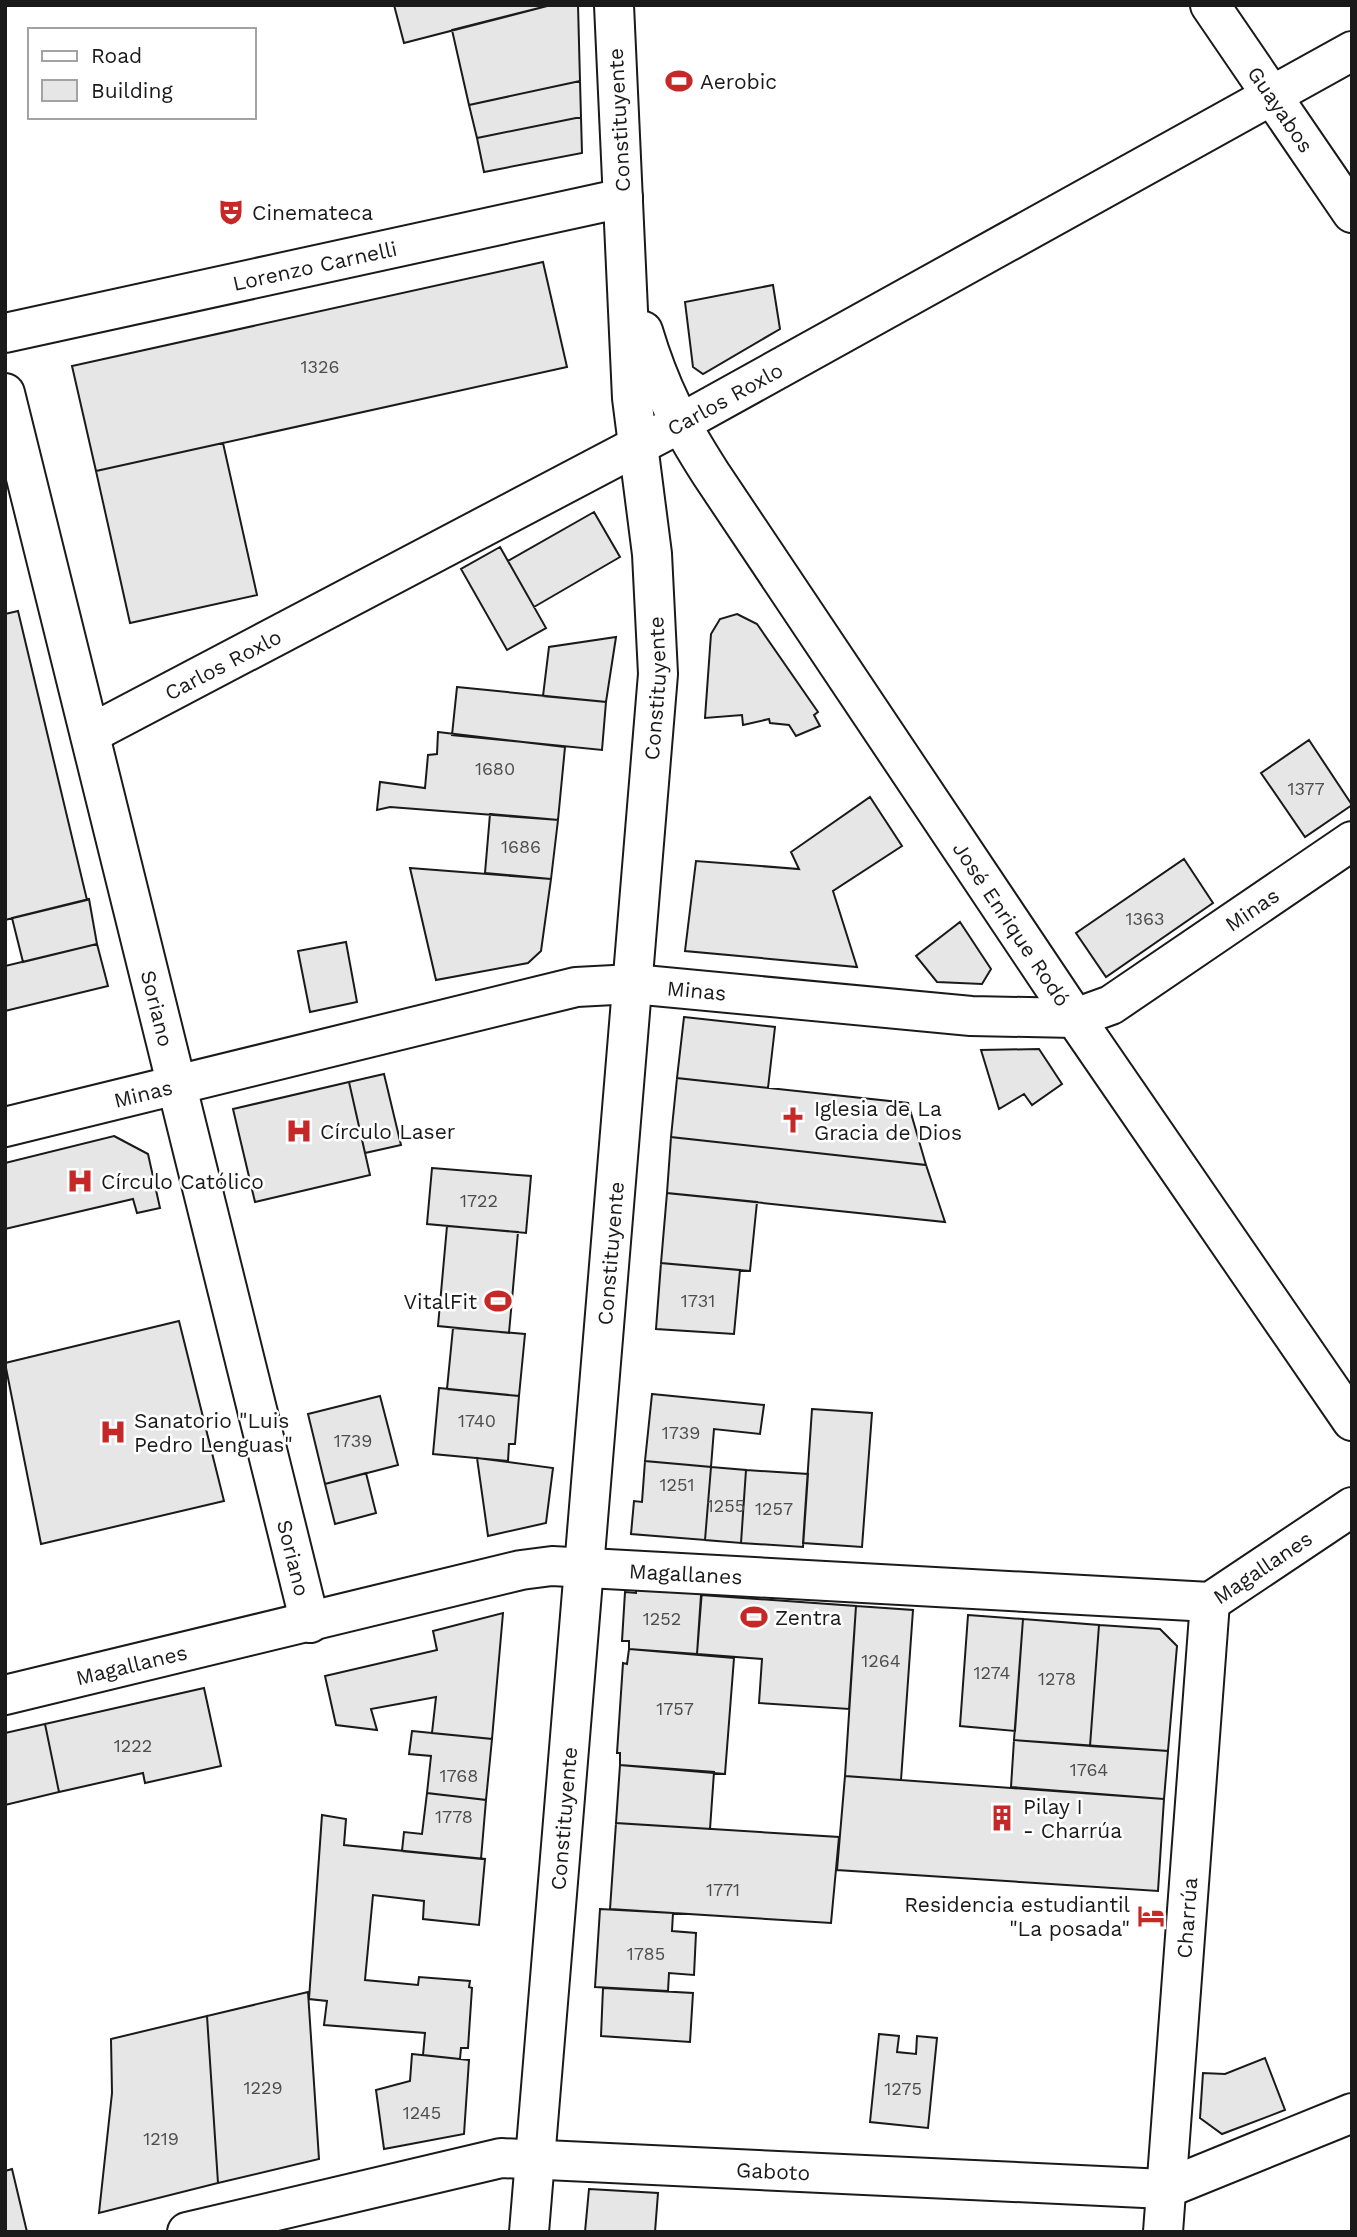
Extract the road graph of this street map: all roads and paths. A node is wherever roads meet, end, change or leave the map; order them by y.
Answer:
1 (614, 5) edge
2 (1210, 5) edge
3 (1352, 51) edge
4 (1271, 95) junction
5 (623, 198) junction
6 (1352, 213) edge
7 (627, 276) junction
8 (5, 333) edge
9 (5, 393) edge
10 (679, 424) junction
11 (638, 445) junction
12 (90, 734) junction
13 (1352, 841) edge
14 (633, 984) junction
15 (1075, 1018) junction
16 (177, 1085) junction
17 (5, 1127) edge
18 (1352, 1421) edge
19 (1352, 1507) edge
20 (583, 1567) junction
21 (1210, 1602) junction
22 (310, 1623) junction
23 (5, 1695) edge
24 (1352, 2113) edge
25 (534, 2159) junction
26 (1165, 2189) junction
27 (187, 2232) edge
28 (529, 2232) edge
29 (1163, 2232) edge
30 (1194, 2232) edge

1 - 5 street, Constituyente
2 - 4 street, Guayabos
3 - 4 street, Carlos Roxlo
4 - 6 street, Guayabos
4 - 10 street, Carlos Roxlo
5 - 7 street, Constituyente
5 - 8 street, Lorenzo Carnelli
7 - 10 street, Constituyente
7 - 11 street, Constituyente
9 - 12 street, Soriano
10 - 11 street, Carlos Roxlo
10 - 15 street, José Enrique Rodó
11 - 12 street, Carlos Roxlo
11 - 14 street, Constituyente
12 - 16 street, Soriano
13 - 15 street, Minas
14 - 15 street, Minas
14 - 16 street, Minas
14 - 20 street, Constituyente
15 - 18 street, José Enrique Rodó
16 - 17 street, Minas
16 - 22 street, Soriano
19 - 21 street, Magallanes
20 - 21 street, Magallanes
20 - 22 street, Magallanes
20 - 25 street, Constituyente
21 - 26 street, Charrúa
22 - 23 street, Magallanes
24 - 26 street, Gaboto
25 - 26 street, Gaboto
25 - 27 street, Gaboto
25 - 28 street, Constituyente
26 - 29 street, Charrúa
26 - 30 street

